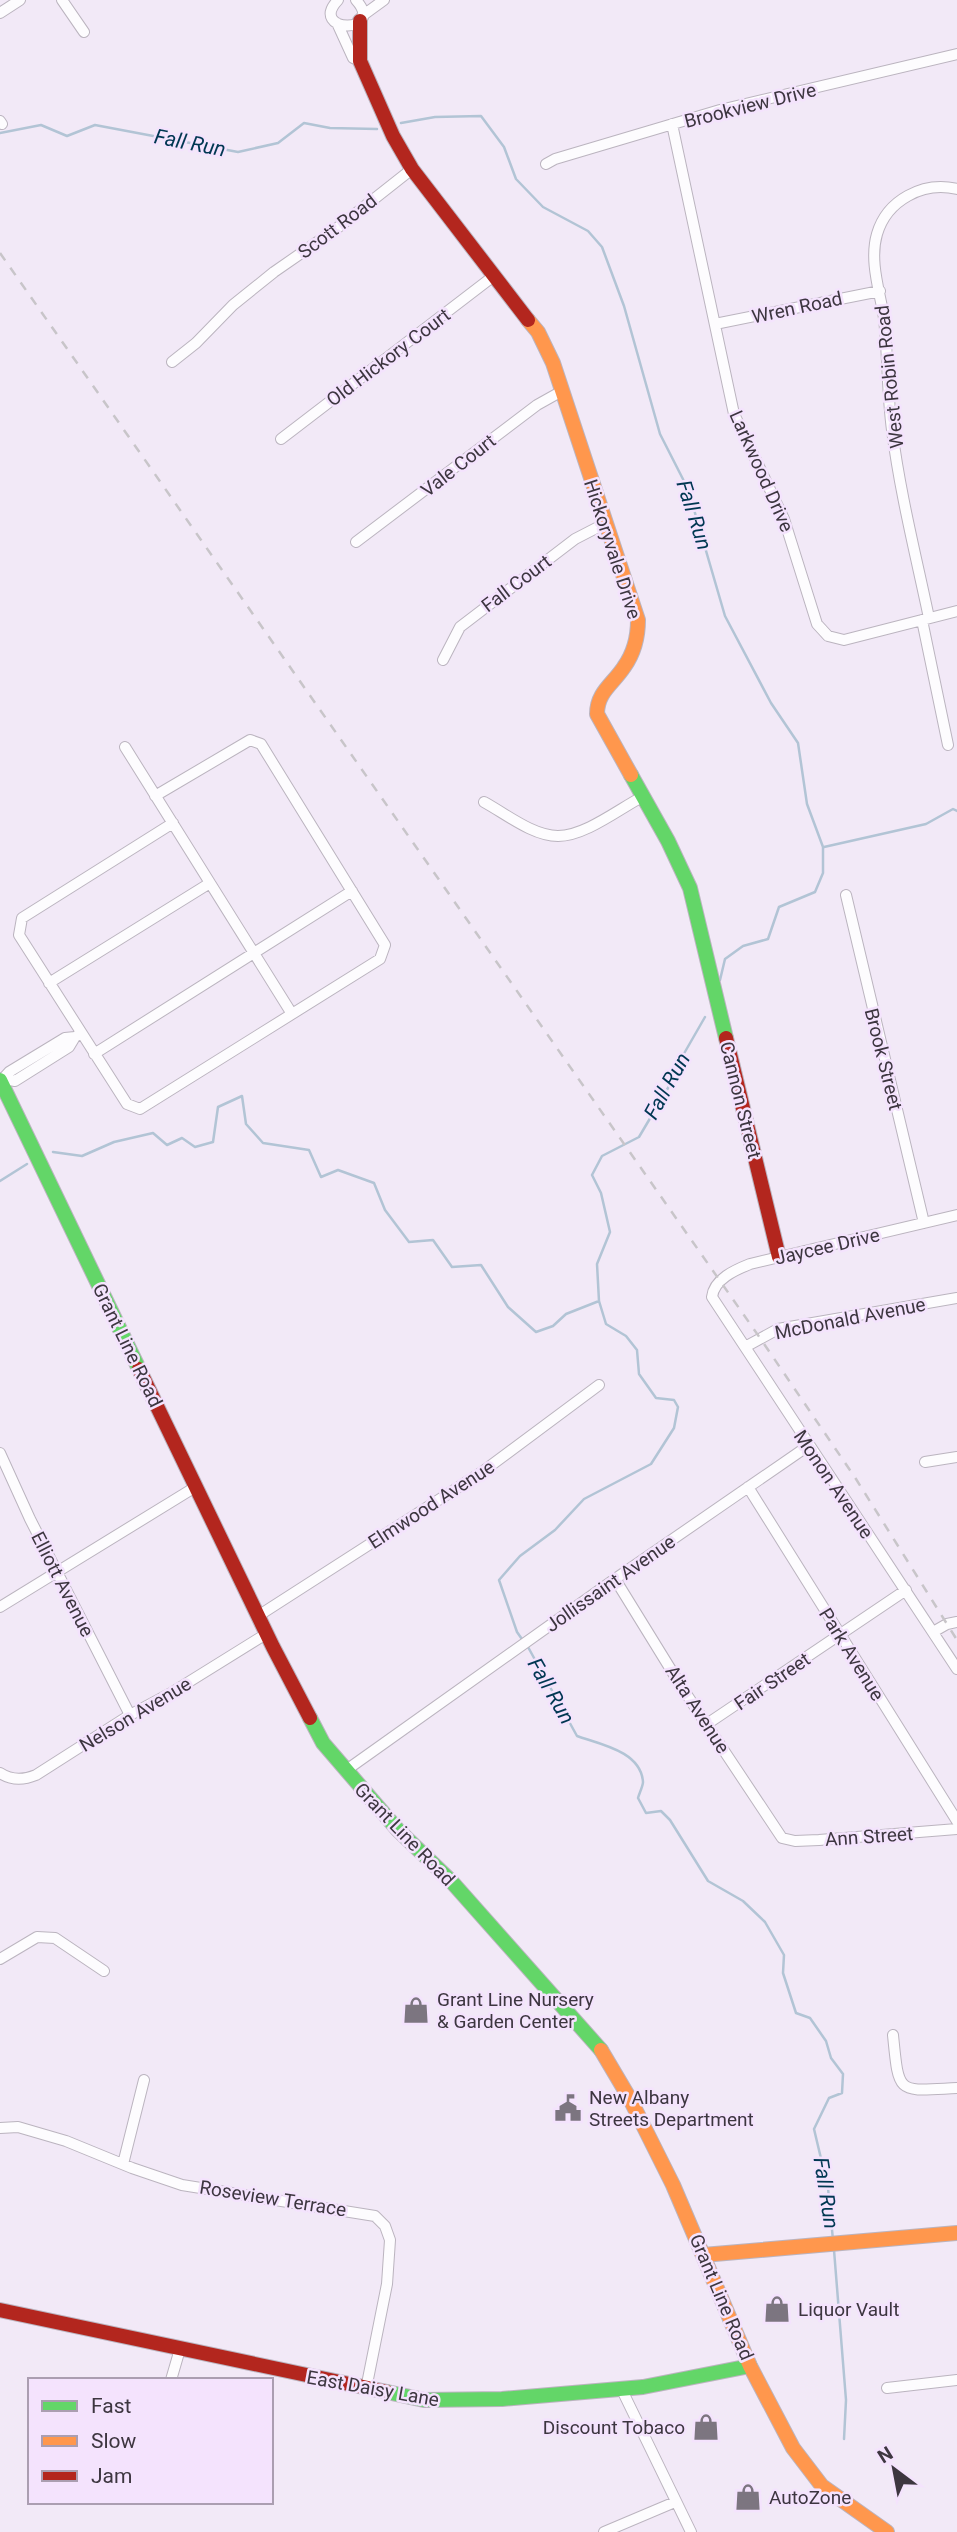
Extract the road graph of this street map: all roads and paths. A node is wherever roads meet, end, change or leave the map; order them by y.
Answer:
1 (20, 0) edge
2 (62, 0) edge
3 (356, 0) edge
4 (384, 0) edge
5 (333, 3) edge
6 (0, 13) edge
7 (361, 18) junction
8 (337, 23) junction
9 (84, 32) dead end
10 (957, 54) edge
11 (360, 61) junction
12 (672, 124) junction
13 (546, 164) dead end
14 (412, 169) junction
15 (957, 189) edge
16 (495, 275) junction
17 (880, 291) junction
18 (715, 324) junction
19 (172, 362) dead end
20 (562, 391) junction
21 (281, 439) dead end
22 (606, 523) junction
23 (356, 542) dead end
24 (957, 611) edge
25 (925, 619) junction
26 (443, 660) dead end
27 (948, 745) dead end
28 (125, 747) dead end
29 (155, 796) junction
30 (642, 797) junction
31 (484, 802) dead end
32 (173, 823) junction
33 (210, 883) junction
34 (352, 891) junction
35 (846, 895) dead end
36 (704, 943) joint
37 (254, 953) junction
38 (49, 983) junction
39 (292, 1014) junction
40 (78, 1035) junction
41 (94, 1054) junction
42 (1, 1081) edge
43 (957, 1215) edge
44 (924, 1223) junction
45 (779, 1257) junction
46 (712, 1297) joint
47 (957, 1298) edge
48 (745, 1347) junction
49 (598, 1385) dead end
50 (808, 1446) junction
51 (0, 1453) edge
52 (957, 1457) edge
53 (925, 1462) dead end
54 (197, 1486) junction
55 (748, 1487) junction
56 (58, 1571) junction
57 (615, 1579) junction
58 (906, 1590) junction
59 (0, 1607) edge
60 (258, 1616) junction
61 (957, 1622) edge
62 (933, 1632) junction
63 (266, 1634) junction
64 (839, 1635) junction
65 (957, 1670) edge
66 (130, 1715) junction
67 (707, 1724) junction
68 (345, 1771) junction
69 (0, 1773) edge
70 (957, 1821) edge
71 (957, 1829) edge
72 (782, 1838) joint
73 (0, 1959) edge
74 (104, 1971) dead end
75 (893, 2035) dead end
76 (144, 2080) dead end
77 (957, 2088) edge
78 (0, 2128) edge
79 (122, 2164) junction
80 (957, 2233) edge
81 (703, 2255) junction
82 (0, 2310) edge
83 (180, 2349) junction
84 (750, 2365) junction
85 (173, 2378) edge
86 (957, 2380) edge
87 (621, 2388) junction
88 (887, 2388) dead end
89 (366, 2389) junction
90 (675, 2502) junction
91 (604, 2532) edge
92 (691, 2532) edge
93 (887, 2532) edge

1 - 6 street
2 - 9 street
3 - 7 street
4 - 7 street
5 - 8 street
7 - 8 street
7 - 11 street
8 - 11 street
10 - 12 street, Brookview Drive
11 - 14 street
12 - 13 street, Brookview Drive
12 - 18 street, Larkwood Drive
14 - 16 street, Hickoryvale Drive
14 - 19 street, Scott Road
15 - 17 street, West Robin Road
16 - 20 street, Hickoryvale Drive
16 - 21 street, Old Hickory Court
17 - 18 street, Wren Road
17 - 25 street, West Robin Road
18 - 25 street, Larkwood Drive
20 - 22 street, Hickoryvale Drive
20 - 23 street, Vale Court
22 - 26 street, Fall Court
22 - 30 street, Hickoryvale Drive
24 - 25 street, Larkwood Drive
25 - 27 street, West Robin Road
28 - 29 street
29 - 32 street
29 - 34 street
30 - 31 street
30 - 36 street, Hickoryvale Drive
32 - 33 street
32 - 38 street
33 - 37 street
33 - 38 street
34 - 37 street
34 - 39 street
35 - 44 street, Brook Street
36 - 45 street, Cannon Street
37 - 39 street
37 - 41 street
38 - 40 street
39 - 41 street
40 - 41 street
40 - 42 street
42 - 54 street, Grant Line Road
43 - 44 street, Jaycee Drive
44 - 45 street, Jaycee Drive
45 - 46 street, Jaycee Drive
46 - 48 street, Monon Avenue
47 - 48 street, McDonald Avenue
48 - 50 street, Monon Avenue
49 - 60 street, Elmwood Avenue
50 - 55 street, Jollissaint Avenue
50 - 58 street, Monon Avenue
51 - 56 street, Elliott Avenue
52 - 53 street
54 - 56 street
54 - 60 street, Grant Line Road
55 - 57 street, Jollissaint Avenue
55 - 64 street, Park Avenue
56 - 59 street
56 - 66 street, Elliott Avenue
57 - 67 street, Alta Avenue
57 - 68 street, Jollissaint Avenue
58 - 62 street, Monon Avenue
58 - 64 street, Fair Street
60 - 63 street, Grant Line Road
61 - 62 street
62 - 65 street, Monon Avenue
63 - 66 street, Nelson Avenue
63 - 68 street, Grant Line Road
64 - 67 street, Fair Street
64 - 70 street, Park Avenue
66 - 69 street, Nelson Avenue
67 - 72 street, Alta Avenue
68 - 81 street, Grant Line Road
71 - 72 street, Ann Street
73 - 74 street
75 - 77 street
76 - 79 street
78 - 79 street, Roseview Terrace
79 - 89 street, Roseview Terrace
80 - 81 street
81 - 84 street, Grant Line Road
82 - 83 street, East Daisy Lane
83 - 85 street
83 - 89 street, East Daisy Lane
84 - 87 street, East Daisy Lane
84 - 93 street, Grant Line Road
86 - 88 street
87 - 89 street, East Daisy Lane
87 - 90 street
90 - 91 street
90 - 92 street

